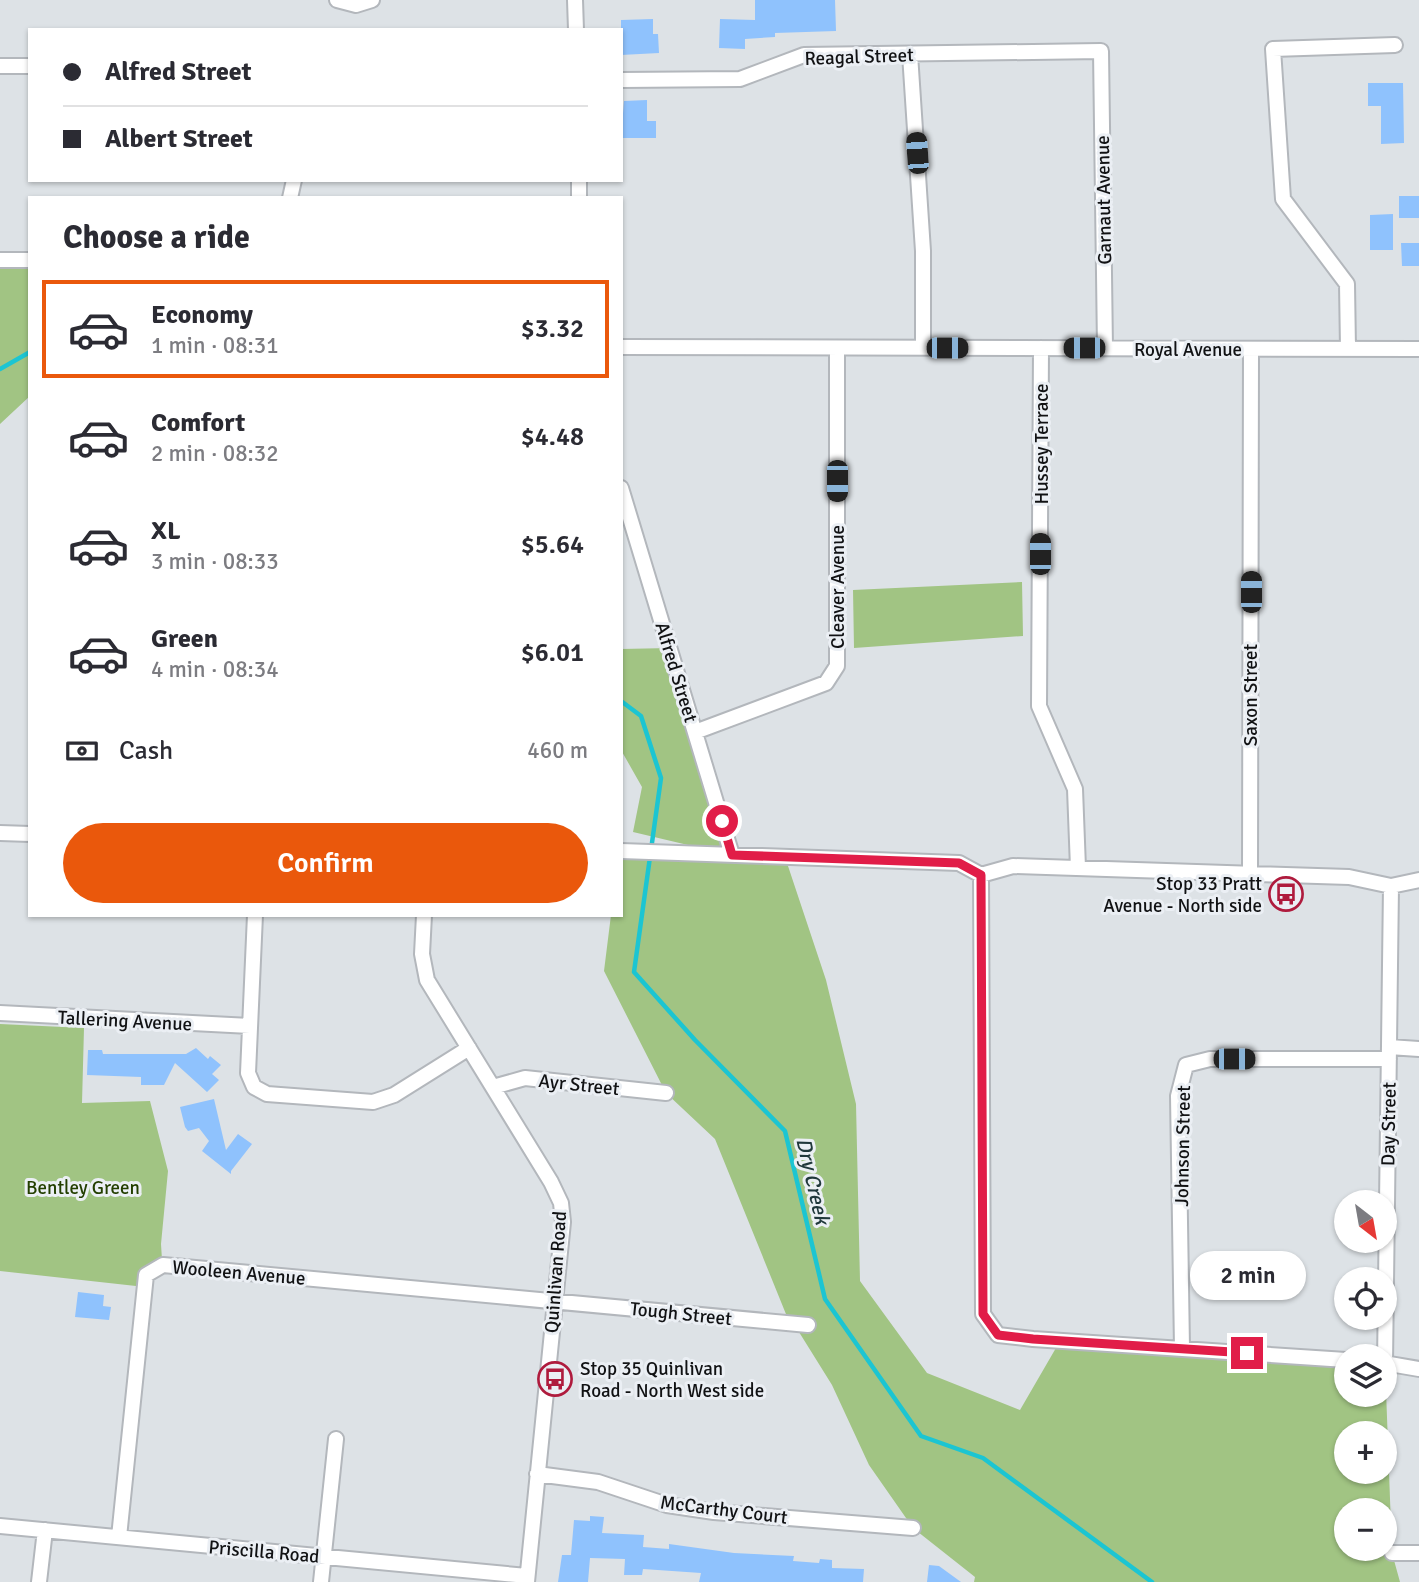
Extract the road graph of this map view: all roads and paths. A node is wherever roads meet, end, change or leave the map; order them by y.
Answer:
1 (337, 0) edge
2 (372, 0) edge
3 (575, 0) edge
4 (576, 28) edge
5 (1395, 45) dead end
6 (1101, 51) joint
7 (911, 54) junction
8 (0, 66) edge
9 (28, 66) edge
10 (623, 80) edge
11 (0, 260) edge
12 (28, 261) edge
13 (623, 347) edge
14 (837, 348) junction
15 (923, 348) junction
16 (1041, 348) junction
17 (1105, 348) junction
18 (1251, 349) junction
19 (1348, 349) junction
20 (1419, 349) edge
21 (623, 495) edge
22 (695, 732) junction
23 (0, 833) edge
24 (28, 834) edge
25 (623, 851) edge
26 (732, 855) junction
27 (1078, 868) junction
28 (1250, 874) junction
29 (981, 875) junction
30 (1419, 880) edge
31 (1391, 886) junction
32 (255, 917) edge
33 (424, 917) edge
34 (0, 1013) edge
35 (250, 1026) junction
36 (469, 1048) junction
37 (1419, 1049) edge
38 (1389, 1053) junction
39 (493, 1087) junction
40 (666, 1093) dead end
41 (555, 1300) junction
42 (808, 1325) dead end
43 (1385, 1344) edge
44 (1182, 1348) junction
45 (1334, 1359) edge
46 (1397, 1365) edge
47 (1419, 1369) edge
48 (335, 1439) dead end
49 (537, 1474) junction
50 (0, 1526) edge
51 (913, 1528) dead end
52 (45, 1530) junction
53 (118, 1537) junction
54 (1397, 1553) edge
55 (1419, 1553) edge
56 (323, 1557) junction
57 (527, 1579) edge
58 (38, 1582) edge
59 (321, 1582) edge

1 - 2 street
3 - 4 street
5 - 19 street
6 - 7 street, Reagal Street
6 - 17 street, Garnaut Avenue
7 - 10 street, Reagal Street
7 - 15 street
8 - 9 street
11 - 12 street
13 - 14 street, Royal Avenue
14 - 15 street, Royal Avenue
14 - 22 street, Cleaver Avenue
15 - 16 street, Royal Avenue
16 - 17 street, Royal Avenue
16 - 27 street, Hussey Terrace
17 - 18 street, Royal Avenue
18 - 19 street, Royal Avenue
18 - 28 street, Saxon Street
19 - 20 street, Royal Avenue
21 - 22 street, Alfred Street
22 - 26 street, Alfred Street
23 - 24 street
25 - 26 street
26 - 29 street
27 - 28 street
27 - 29 street
28 - 31 street
29 - 44 street
30 - 31 street
31 - 38 street, Day Street
32 - 35 street
33 - 36 street, Quinlivan Road
34 - 35 street, Tallering Avenue
35 - 36 street
36 - 39 street, Quinlivan Road
37 - 38 street
38 - 43 street, Day Street
38 - 44 street, Johnson Street
39 - 40 street, Ayr Street
39 - 41 street, Quinlivan Road
41 - 42 street, Tough Street
41 - 49 street, Quinlivan Road
41 - 53 street, Wooleen Avenue
44 - 45 street
46 - 47 street
48 - 56 street
49 - 51 street, McCarthy Court
49 - 57 street, Quinlivan Road
50 - 52 street, Priscilla Road
52 - 53 street, Priscilla Road
52 - 58 street
53 - 56 street, Priscilla Road
54 - 55 street
56 - 57 street, Priscilla Road
56 - 59 street

